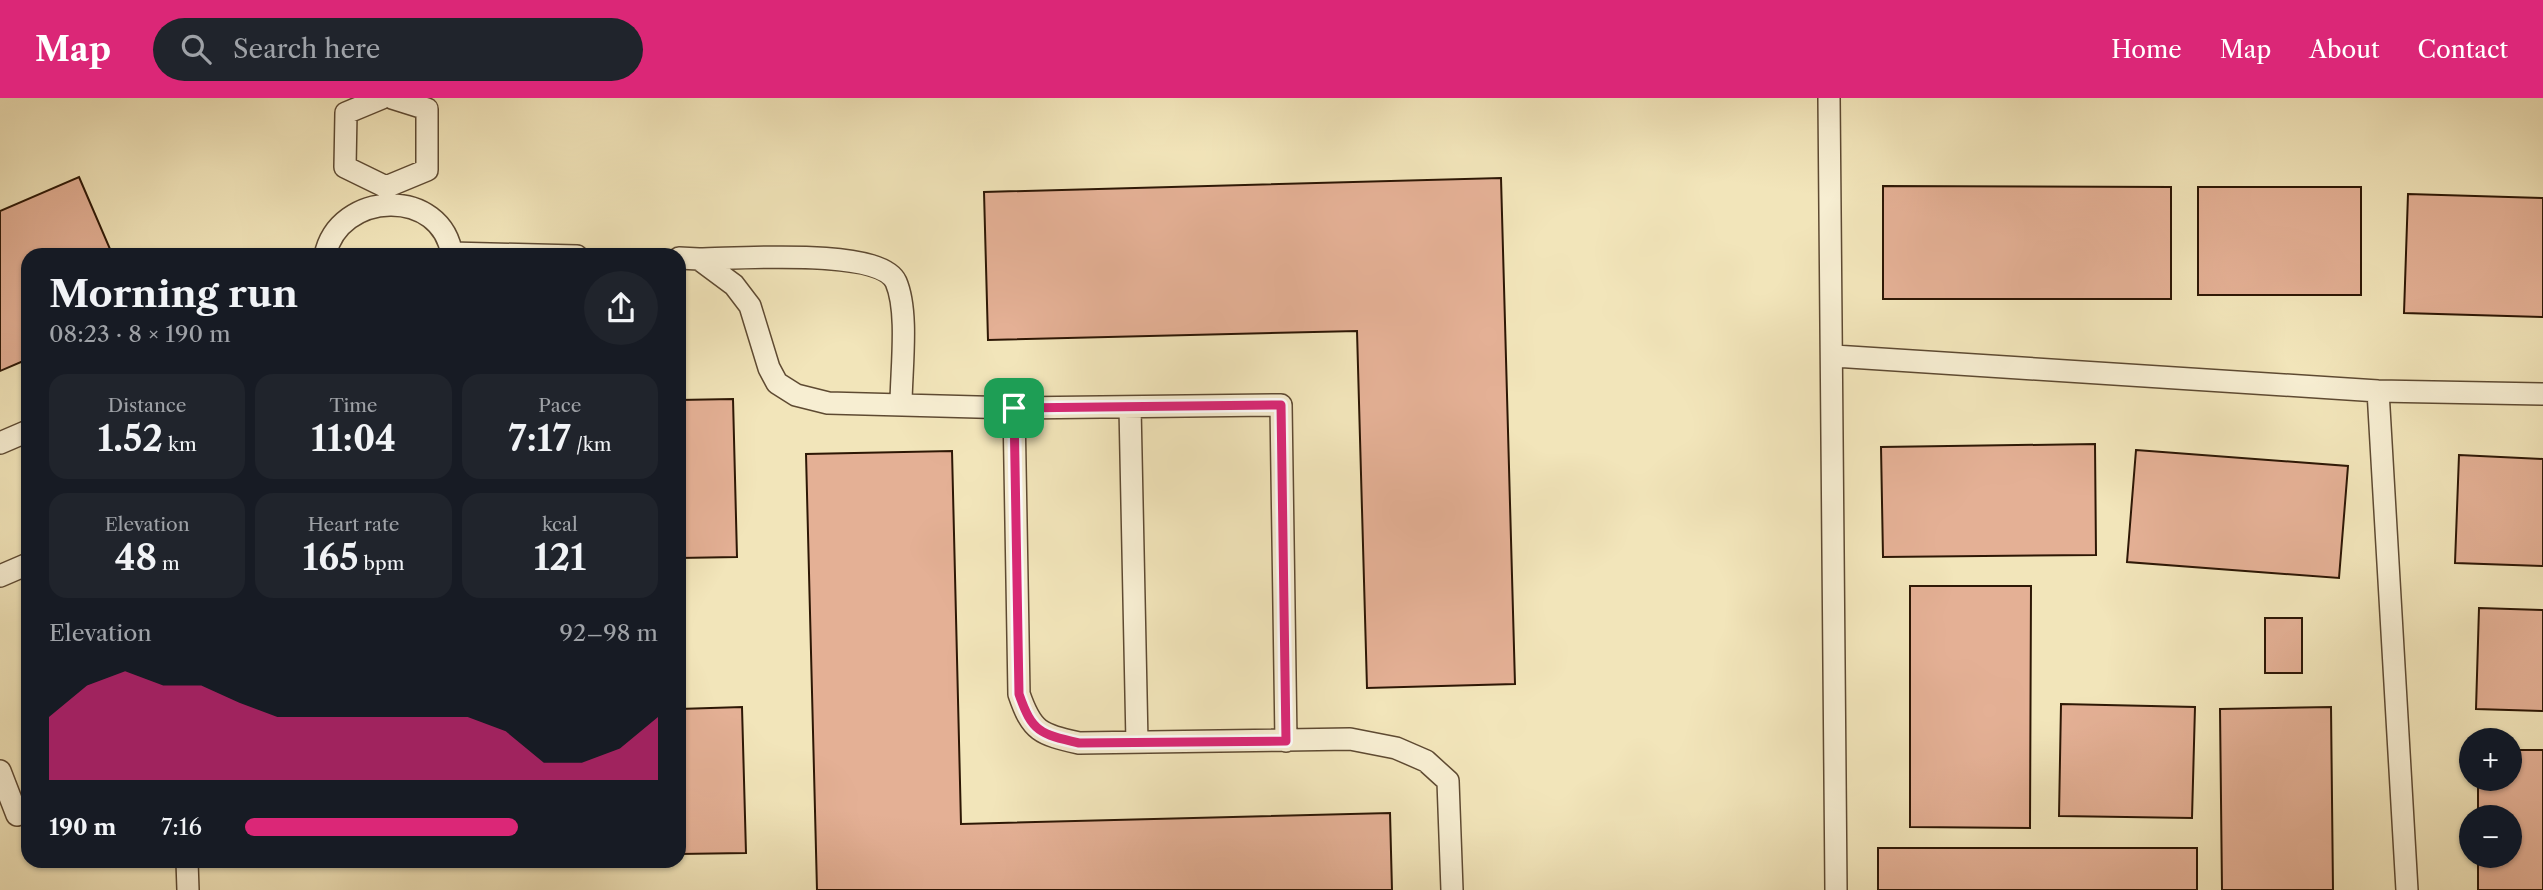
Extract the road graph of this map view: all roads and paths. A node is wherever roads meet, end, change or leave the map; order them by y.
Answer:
1 (382, 98) edge
2 (392, 98) edge
3 (1829, 98) edge
4 (387, 195) junction
5 (328, 248) edge
6 (449, 248) edge
7 (689, 258) edge
8 (1834, 356) junction
9 (2378, 391) junction
10 (2543, 394) edge
11 (901, 405) junction
12 (1130, 407) junction
13 (1014, 408) junction
14 (21, 434) edge
15 (0, 443) edge
16 (21, 567) edge
17 (0, 576) edge
18 (1286, 741) junction
19 (1137, 742) junction
20 (0, 771) edge
21 (15, 816) edge
22 (187, 868) edge
23 (188, 890) edge
24 (1452, 890) edge
25 (1836, 890) edge
26 (2407, 890) edge

1 - 4 lane
2 - 4 lane
3 - 8 lane
4 - 5 lane
4 - 6 lane
7 - 11 lane
7 - 11 lane
8 - 9 lane
8 - 25 lane
9 - 10 lane
9 - 26 lane
11 - 13 lane
12 - 13 lane
12 - 18 lane
12 - 19 lane
13 - 19 lane
14 - 15 lane
16 - 17 lane
18 - 19 lane
18 - 24 lane
20 - 21 lane
22 - 23 lane

